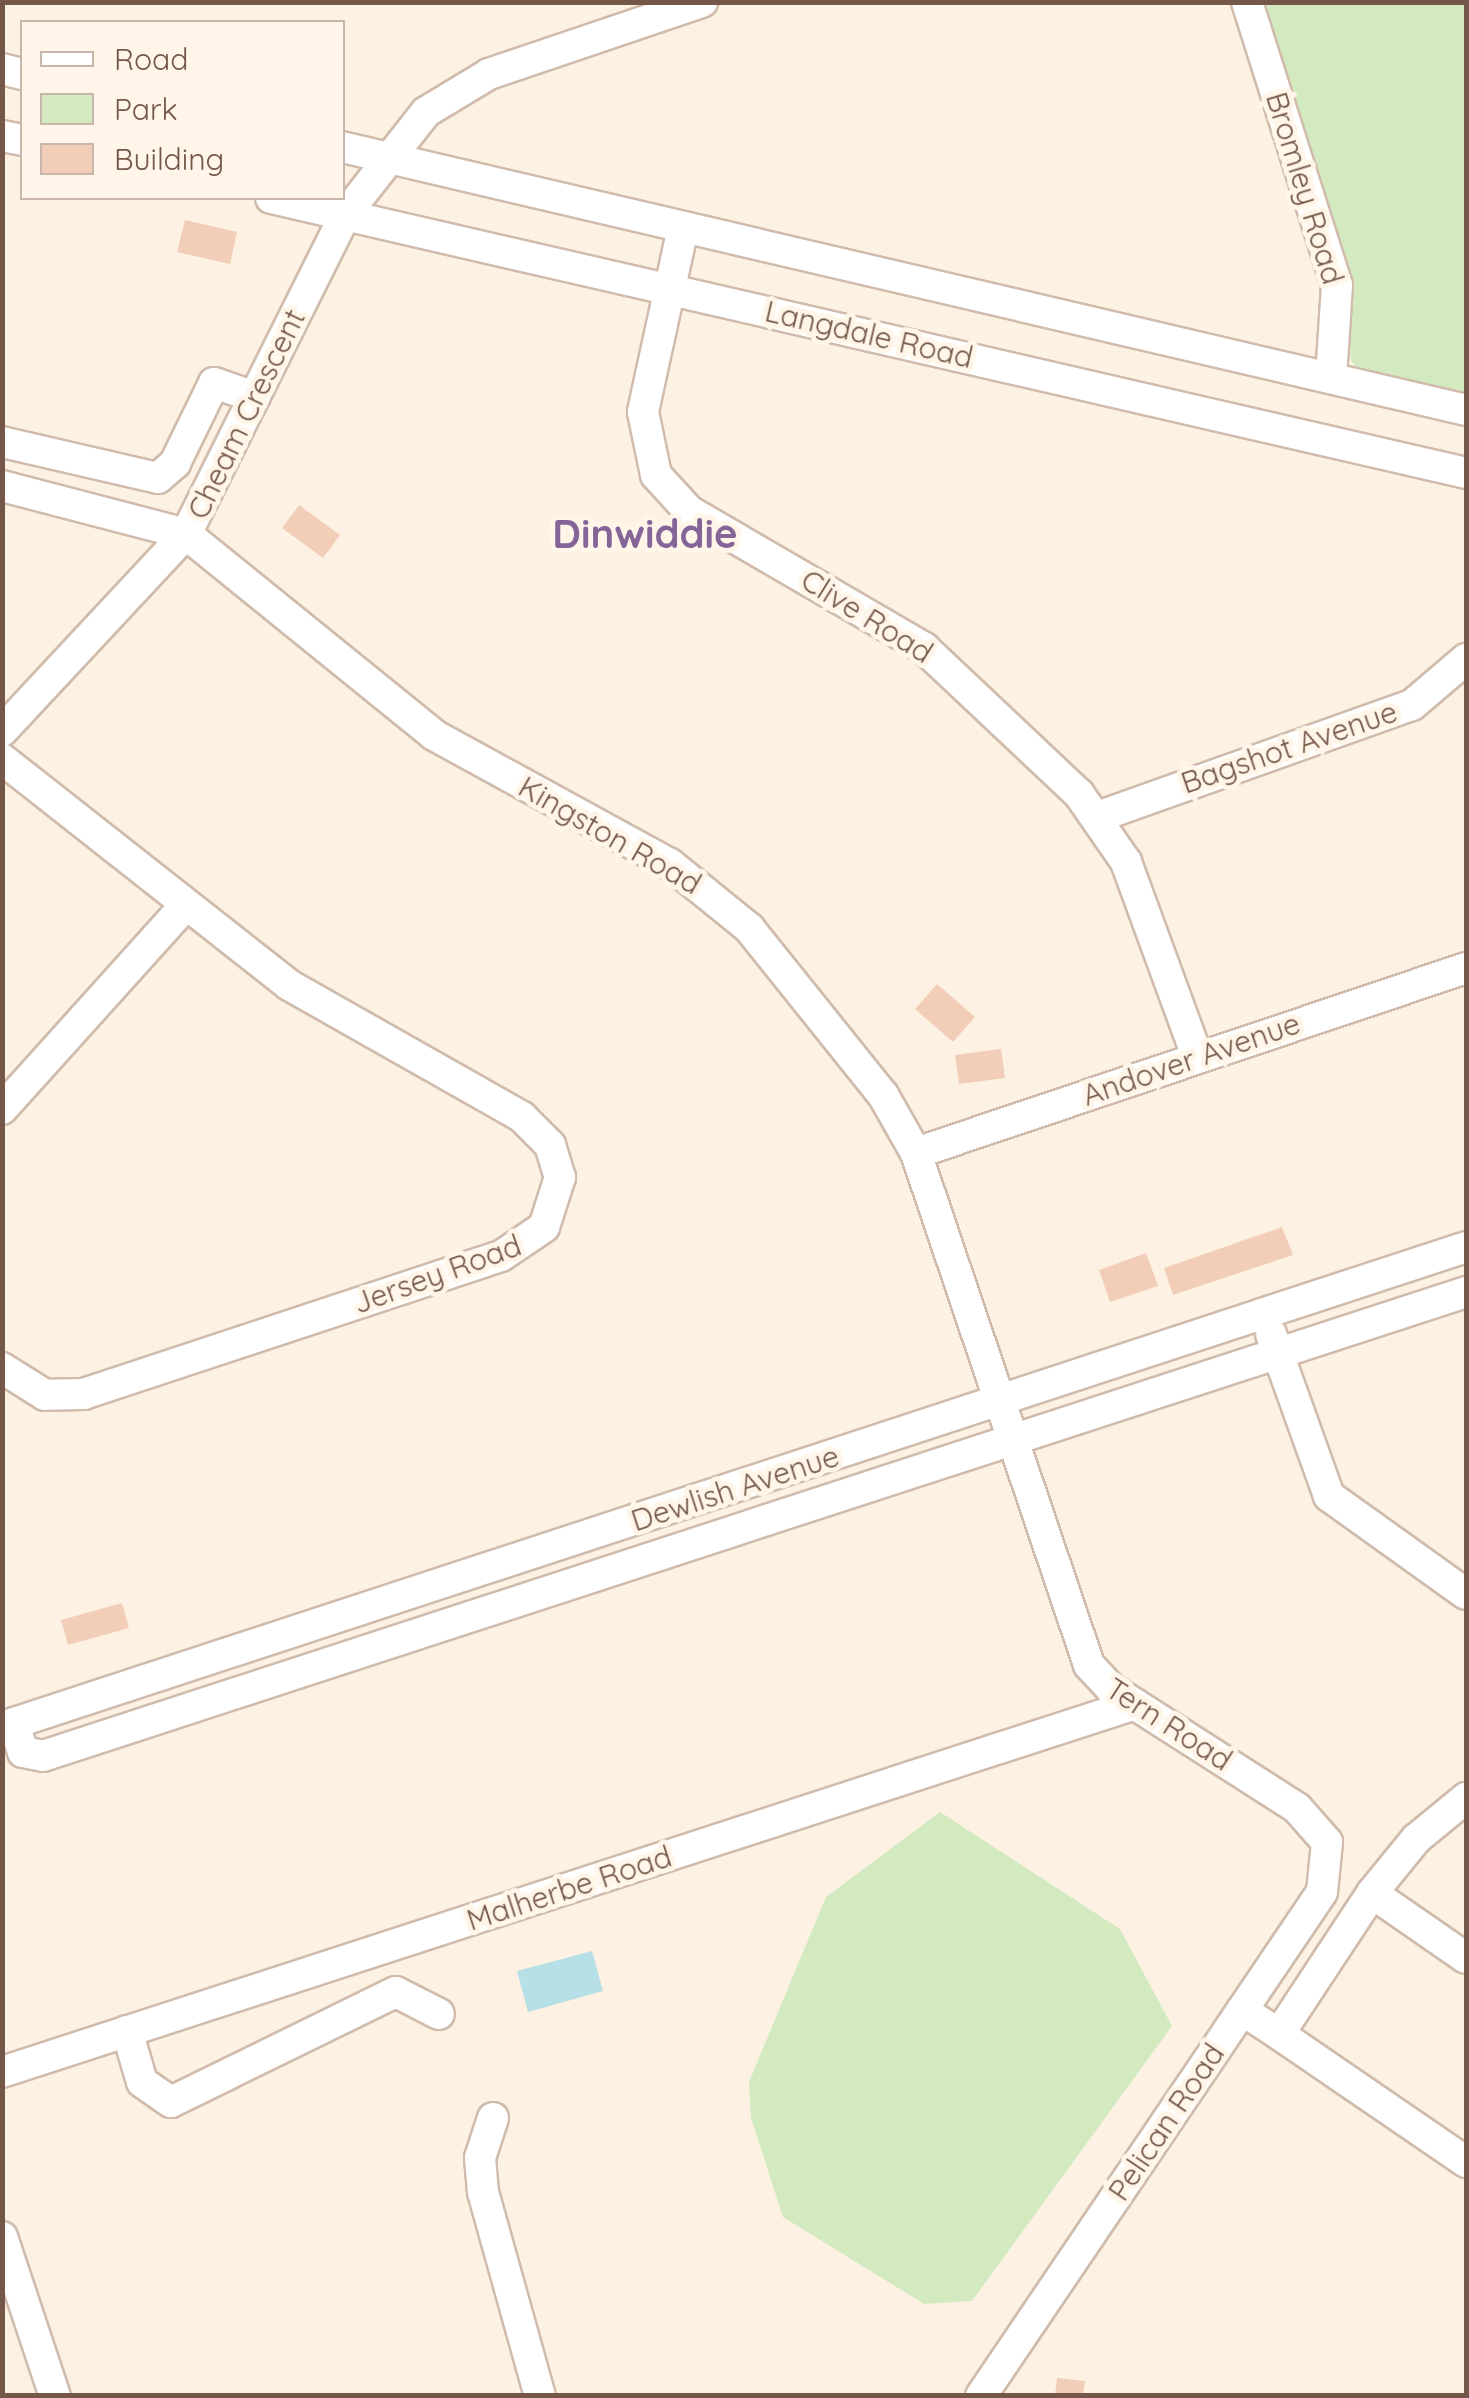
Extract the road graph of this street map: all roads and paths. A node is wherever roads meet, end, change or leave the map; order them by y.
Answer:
1 (702, 2) edge
2 (1247, 2) edge
3 (345, 149) edge
4 (384, 157) junction
5 (280, 200) edge
6 (345, 214) junction
7 (682, 228) junction
8 (667, 288) junction
9 (1331, 377) junction
10 (256, 397) junction
11 (1466, 410) edge
12 (2, 442) edge
13 (1466, 474) edge
14 (2, 486) edge
15 (186, 534) junction
16 (1466, 659) edge
17 (2, 731) edge
18 (2, 758) edge
19 (1100, 816) junction
20 (184, 907) junction
21 (1466, 968) edge
22 (1197, 1056) junction
23 (2, 1109) edge
24 (916, 1153) junction
25 (1466, 1247) edge
26 (1466, 1292) edge
27 (1264, 1313) junction
28 (1278, 1352) junction
29 (2, 1368) edge
30 (1003, 1400) junction
31 (1015, 1438) junction
32 (839, 1453) junction
33 (851, 1492) junction
34 (480, 1572) junction
35 (1466, 1594) edge
36 (489, 1608) junction
37 (1134, 1704) junction
38 (12, 1732) edge
39 (1466, 1798) edge
40 (1327, 1842) joint
41 (1372, 1893) junction
42 (1466, 1958) edge
43 (1242, 2010) junction
44 (439, 2014) dead end
45 (127, 2031) junction
46 (1279, 2034) junction
47 (2, 2072) edge
48 (493, 2118) dead end
49 (1466, 2162) edge
50 (2, 2237) edge
51 (55, 2396) edge
52 (540, 2396) edge
53 (982, 2396) edge

1 - 4 street, Cheam Crescent
2 - 9 street, Bromley Road
3 - 4 street, Langdale Road
4 - 6 street, Cheam Crescent
4 - 7 street, Langdale Road
5 - 6 street, Langdale Road
6 - 8 street, Langdale Road
6 - 10 street, Cheam Crescent
7 - 8 street, Clive Road
7 - 9 street, Langdale Road
8 - 13 street, Langdale Road
8 - 19 street, Clive Road
9 - 11 street, Langdale Road
10 - 12 street
10 - 15 street, Cheam Crescent
14 - 15 street, Kingston Road
15 - 17 street, Cheam Crescent
15 - 24 street, Kingston Road
16 - 19 street, Bagshot Avenue
18 - 20 street, Jersey Road
19 - 22 street, Clive Road
20 - 23 street
20 - 29 street, Jersey Road
21 - 22 street, Andover Avenue
22 - 24 street, Andover Avenue
24 - 30 street, Kingston Road
25 - 27 street, Dewlish Avenue
26 - 28 street, Dewlish Avenue
27 - 28 street
27 - 30 street, Dewlish Avenue
28 - 31 street, Dewlish Avenue
28 - 35 street
30 - 31 street, Tern Road
30 - 32 street, Dewlish Avenue
31 - 33 street, Dewlish Avenue
31 - 37 street, Tern Road
32 - 33 street
32 - 34 street, Dewlish Avenue
33 - 36 street, Dewlish Avenue
34 - 36 street
34 - 38 street, Dewlish Avenue
36 - 38 street, Dewlish Avenue
37 - 40 street, Tern Road
37 - 45 street, Malherbe Road
39 - 41 street
40 - 43 street, Pelican Road
41 - 42 street
41 - 46 street
43 - 46 street
43 - 53 street, Pelican Road
44 - 45 street
45 - 47 street, Malherbe Road
46 - 49 street
48 - 52 street
50 - 51 street

